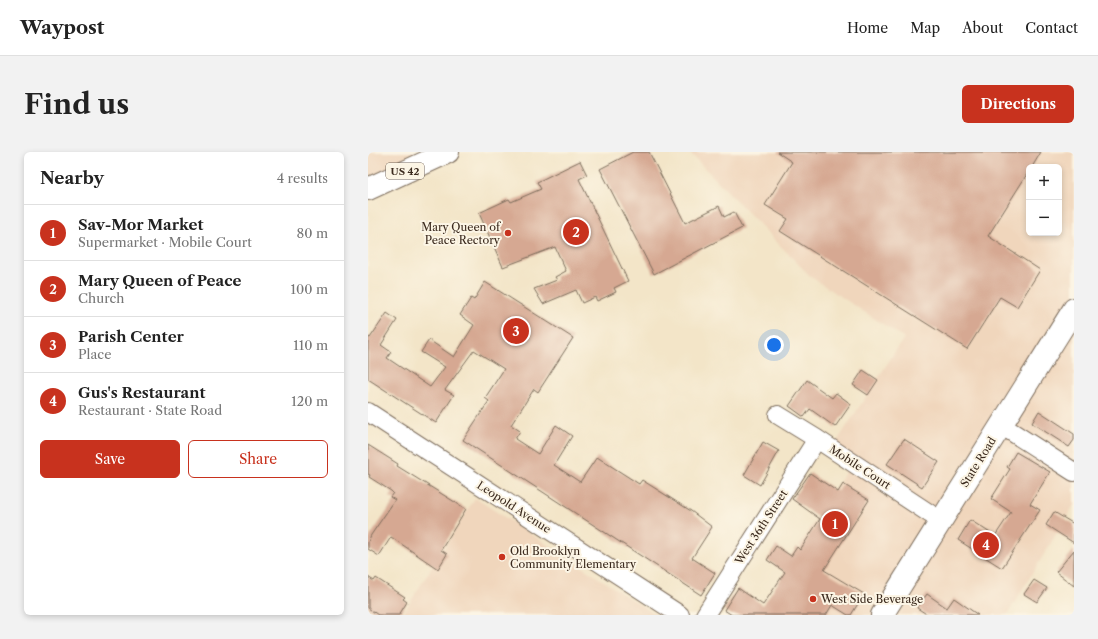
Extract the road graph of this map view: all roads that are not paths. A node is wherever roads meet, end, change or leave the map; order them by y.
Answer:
1 (444, 153) edge
2 (368, 189) edge
3 (1074, 309) edge
4 (368, 412) edge
5 (778, 415) dead end
6 (1001, 425) junction
7 (817, 439) junction
8 (1074, 472) edge
9 (941, 521) junction
10 (887, 613) edge
11 (680, 615) edge
12 (705, 615) edge

1 - 2 main road, US 42
3 - 6 main road, State Road
4 - 11 street, Leopold Avenue
5 - 7 street, Mobile Court
6 - 8 street
6 - 9 main road, State Road
7 - 9 street, Mobile Court
7 - 12 street, West 36th Street
9 - 10 main road, State Road

